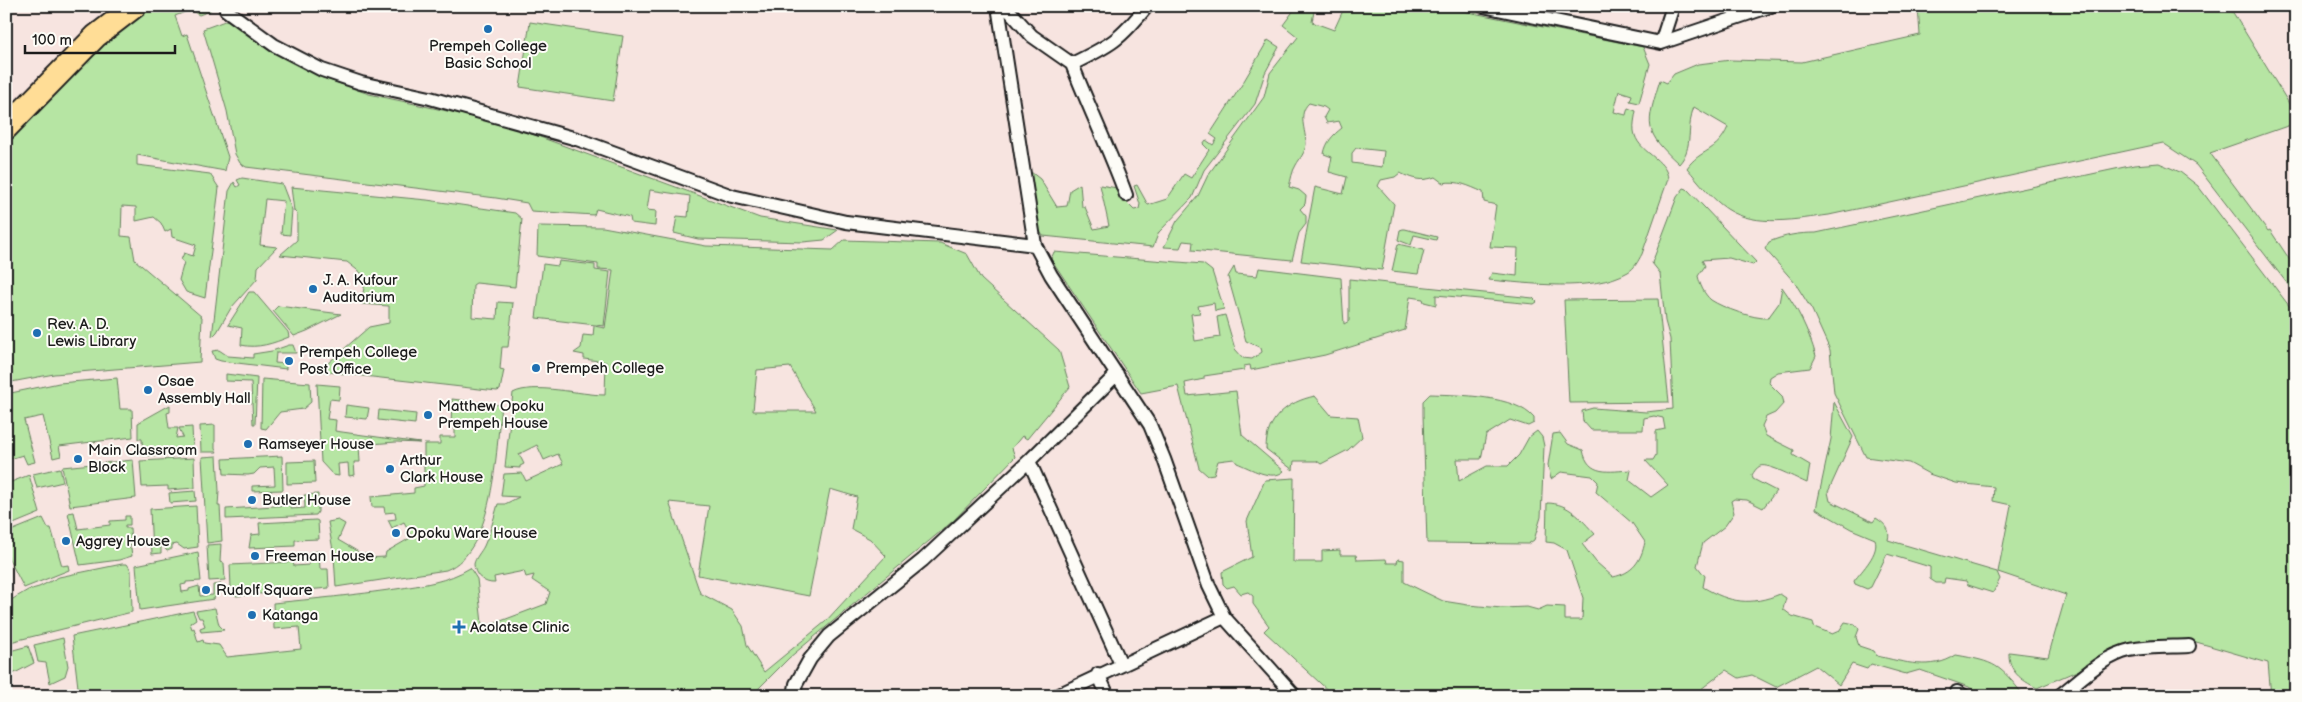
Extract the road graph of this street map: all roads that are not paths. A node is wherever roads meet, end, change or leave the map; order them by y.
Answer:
1 (135, 6) edge
2 (998, 6) edge
3 (1005, 6) edge
4 (1147, 6) edge
5 (1483, 6) edge
6 (1673, 6) edge
7 (1771, 6) edge
8 (226, 10) dead end
9 (1661, 43) junction
10 (1072, 64) junction
11 (6, 128) edge
12 (1126, 195) dead end
13 (1036, 245) junction
14 (1117, 374) junction
15 (1029, 461) junction
16 (1224, 617) junction
17 (2189, 646) dead end
18 (1121, 664) junction
19 (1098, 674) junction
20 (794, 696) edge
21 (1056, 696) edge
22 (1108, 696) edge
23 (1295, 696) edge
24 (2059, 696) edge

1 - 11 highway
2 - 13 street
3 - 10 street
4 - 10 street
5 - 9 street
6 - 9 street
7 - 9 street
8 - 13 street
10 - 12 street
13 - 14 street
14 - 15 street
14 - 16 street
15 - 18 street
15 - 20 street
16 - 18 street
16 - 23 street
17 - 24 street
18 - 19 street
19 - 21 street
19 - 22 street

